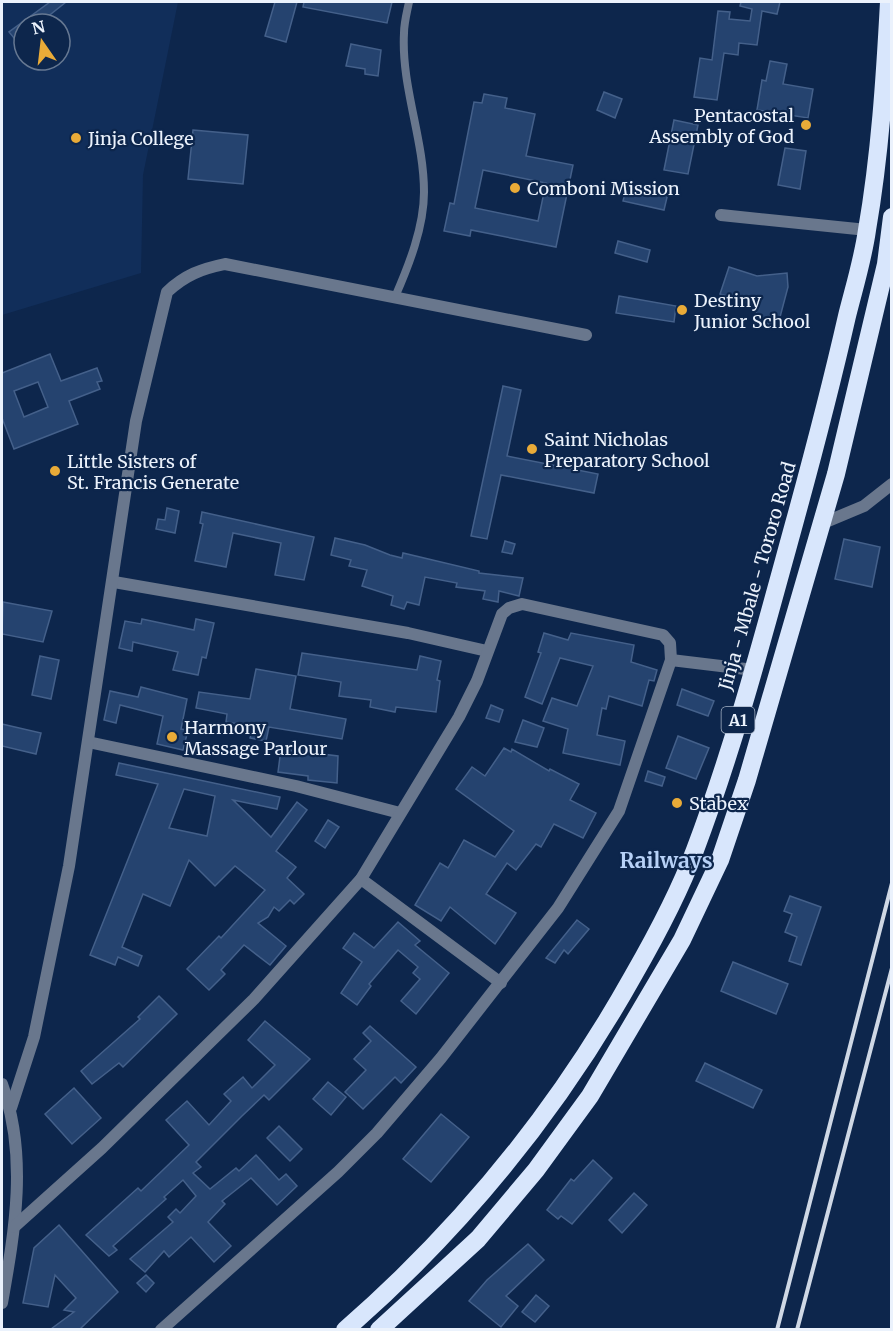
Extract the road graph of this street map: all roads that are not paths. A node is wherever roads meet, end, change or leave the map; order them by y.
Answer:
1 (409, 2) edge
2 (889, 2) edge
3 (721, 215) dead end
4 (891, 227) edge
5 (867, 230) junction
6 (395, 297) junction
7 (586, 335) dead end
8 (891, 483) edge
9 (821, 524) junction
10 (114, 582) junction
11 (487, 651) junction
12 (671, 660) junction
13 (754, 670) junction
14 (87, 742) junction
15 (400, 813) junction
16 (361, 879) junction
17 (501, 983) junction
18 (2, 1084) edge
19 (11, 1108) junction
20 (14, 1227) junction
21 (2, 1303) edge
22 (161, 1329) edge
23 (345, 1329) edge
24 (379, 1329) edge

1 - 6 lane
2 - 5 highway, Jinja - Mbale - Tororo Road / A1
3 - 5 street
4 - 9 highway, A1
5 - 13 highway, Jinja - Mbale - Tororo Road / A1
6 - 7 street
6 - 10 street
8 - 9 street
9 - 24 highway, A1
10 - 11 street
10 - 14 street
11 - 12 street
11 - 15 street
12 - 13 street
12 - 17 street
13 - 23 highway, Jinja - Mbale - Tororo Road / A1
14 - 15 street
14 - 19 street
15 - 16 street
16 - 17 street
16 - 20 street
17 - 22 street
18 - 19 street
19 - 20 street
20 - 21 street

